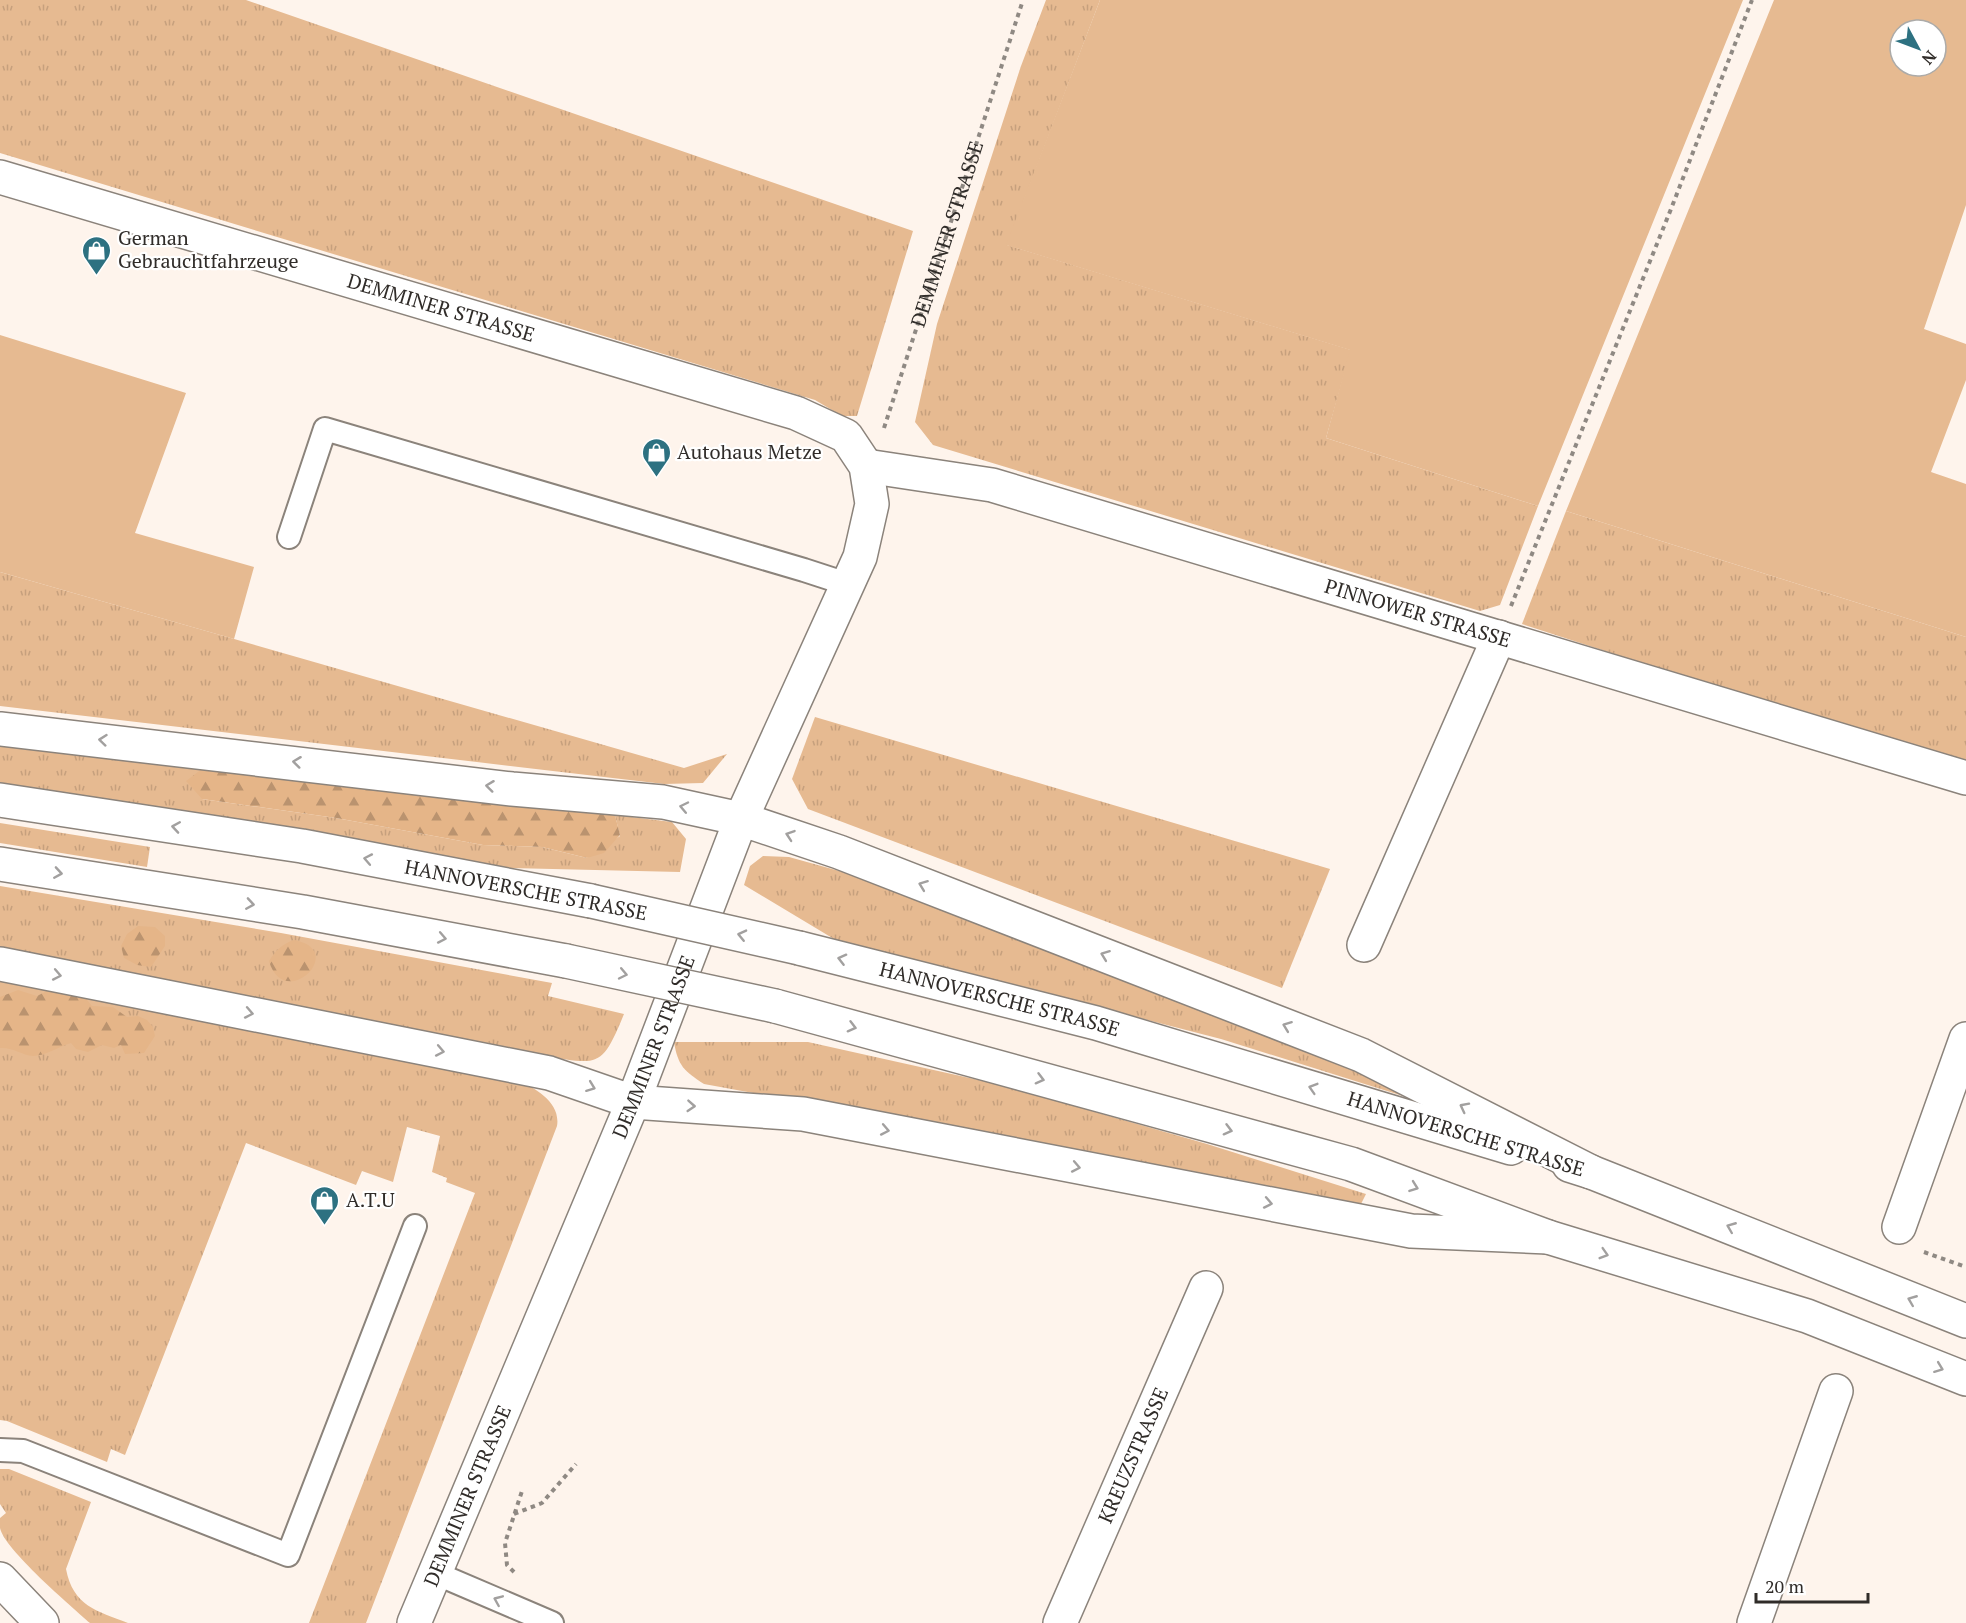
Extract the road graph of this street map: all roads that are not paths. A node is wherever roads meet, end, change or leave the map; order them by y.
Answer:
1 (0, 177) edge
2 (866, 466) junction
3 (289, 537) dead end
4 (847, 584) junction
5 (1499, 637) junction
6 (0, 729) edge
7 (1966, 778) edge
8 (0, 800) edge
9 (741, 819) junction
10 (0, 864) edge
11 (1364, 945) dead end
12 (0, 964) edge
13 (1966, 1039) edge
14 (633, 1102) junction
15 (1591, 1172) junction
16 (415, 1226) dead end
17 (1899, 1227) dead end
18 (1548, 1237) junction
19 (1206, 1288) dead end
20 (1966, 1322) edge
21 (1966, 1379) edge
22 (1836, 1391) dead end
23 (0, 1450) edge
24 (435, 1573) junction
25 (0, 1579) edge
26 (42, 1623) edge
27 (414, 1623) edge
28 (552, 1623) edge
29 (1060, 1623) edge
30 (1754, 1623) edge

1 - 2 main road, DEMMINER STRASSE
2 - 4 main road, DEMMINER STRASSE
2 - 5 main road, PINNOWER STRASSE
3 - 4 lane
4 - 9 main road, DEMMINER STRASSE
5 - 7 main road, PINNOWER STRASSE
5 - 11 main road
9 -> 6 main road
15 -> 8 main road, HANNOVERSCHE STRASSE, bridge
9 - 14 main road, DEMMINER STRASSE
15 -> 9 main road
10 -> 18 main road, bridge
12 -> 14 main road
13 - 17 main road
14 -> 18 main road
14 - 24 main road, DEMMINER STRASSE
20 -> 15 main road, HANNOVERSCHE STRASSE
16 - 23 lane
18 -> 21 main road
19 - 29 main road, KREUZSTRASSE
22 - 30 main road
24 - 27 main road, DEMMINER STRASSE
28 -> 24 lane
25 - 26 main road

